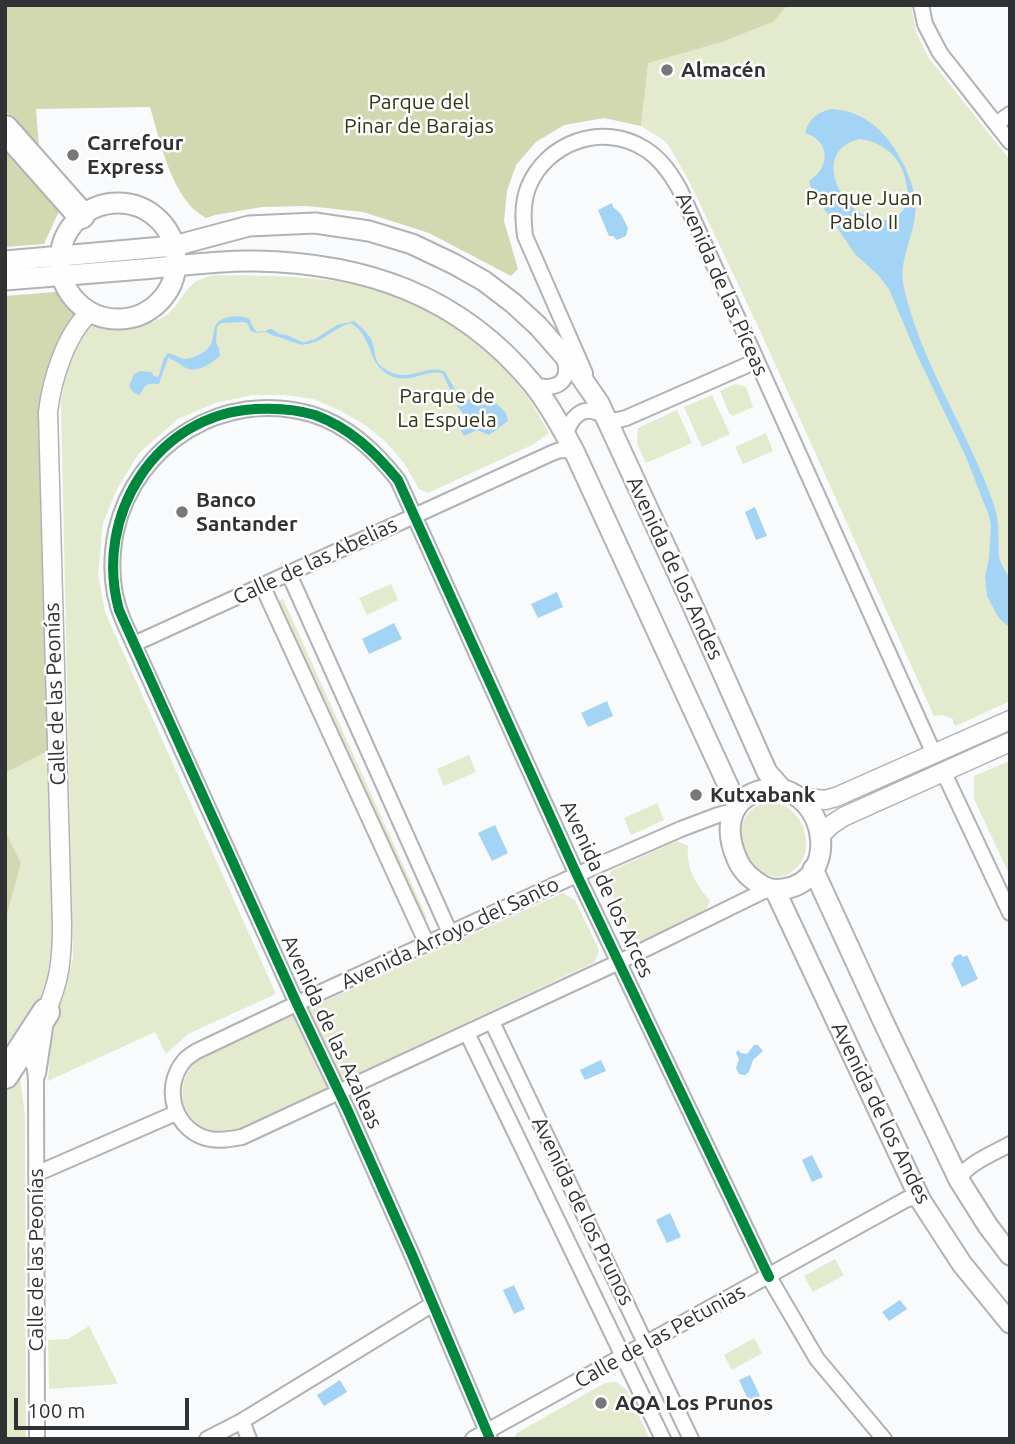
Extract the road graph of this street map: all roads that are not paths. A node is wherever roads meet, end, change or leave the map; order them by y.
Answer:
1 (921, 5) edge
2 (1010, 114) edge
3 (996, 124) junction
4 (5, 129) edge
5 (1010, 142) edge
6 (81, 215) junction
7 (174, 246) junction
8 (59, 256) junction
9 (5, 261) edge
10 (176, 266) junction
11 (61, 276) junction
12 (5, 280) edge
13 (89, 313) junction
14 (561, 350) junction
15 (754, 355) junction
16 (533, 385) junction
17 (592, 391) junction
18 (608, 419) junction
19 (570, 444) junction
20 (415, 515) junction
21 (289, 574) junction
22 (262, 585) junction
23 (134, 644) junction
24 (1010, 720) edge
25 (1010, 742) edge
26 (934, 754) junction
27 (944, 773) junction
28 (791, 793) junction
29 (735, 808) junction
30 (821, 835) junction
31 (813, 869) junction
32 (577, 875) junction
33 (771, 889) junction
34 (1010, 913) edge
35 (450, 933) junction
36 (427, 944) junction
37 (619, 962) junction
38 (297, 1004) junction
39 (46, 1012) junction
40 (492, 1022) junction
41 (467, 1033) junction
42 (10, 1068) edge
43 (36, 1082) junction
44 (339, 1092) junction
45 (177, 1113) junction
46 (1010, 1144) edge
47 (36, 1174) junction
48 (959, 1180) junction
49 (921, 1201) junction
50 (1010, 1255) edge
51 (769, 1277) junction
52 (433, 1304) junction
53 (1010, 1323) edge
54 (646, 1344) junction
55 (624, 1356) junction
56 (242, 1420) junction
57 (488, 1434) edge
58 (37, 1439) edge
59 (206, 1439) edge
60 (249, 1439) edge
61 (473, 1439) edge
62 (663, 1439) edge
63 (691, 1439) edge
64 (884, 1439) edge

1 - 3 street
2 - 3 street
3 - 5 street
4 - 6 highway
6 - 7 main road
6 - 8 main road
7 - 8 main road, Avenida de los Andes
7 - 10 main road
7 - 14 main road, Avenida de los Andes
8 - 9 main road, Avenida de los Andes
8 - 11 main road
10 - 11 main road, Avenida de los Andes
10 - 13 main road
10 - 16 main road, Avenida de los Andes
11 - 12 main road, Avenida de los Andes
11 - 13 main road
13 - 39 street, Calle de las Peonías
14 - 16 street
14 - 17 main road, Avenida de los Andes
15 - 17 street, Avenida de las Píceas
15 - 18 street
15 - 26 street, Avenida de las Píceas
16 - 19 main road, Avenida de los Andes
17 - 18 main road, Avenida de los Andes
18 - 19 street
18 - 28 main road, Avenida de los Andes
19 - 20 street, Calle de las Abelias
19 - 29 main road, Avenida de los Andes
20 - 21 street, Calle de las Abelias
20 - 23 street, Avenida de los Arces
20 - 32 street, Avenida de los Arces
21 - 22 street, Calle de las Abelias
21 - 35 street
22 - 23 street, Calle de las Abelias
22 - 36 street
23 - 38 street, Avenida de las Azaleas
24 - 26 street
25 - 27 street
26 - 27 street
26 - 28 street
27 - 30 street
27 - 34 street
28 - 29 main road
28 - 30 main road
29 - 32 street, Avenida Arroyo del Santo
29 - 33 main road
30 - 31 main road
31 - 33 main road
31 - 48 main road, Avenida de los Andes
32 - 35 street, Avenida Arroyo del Santo
32 - 37 street, Avenida de los Arces
33 - 37 street
33 - 49 main road, Avenida de los Andes
35 - 36 street, Avenida Arroyo del Santo
36 - 38 street, Avenida Arroyo del Santo
37 - 40 street
37 - 51 street, Avenida de los Arces
38 - 44 street, Avenida de las Azaleas
38 - 45 street, Avenida Arroyo del Santo
39 - 42 highway
39 - 43 street, Calle de las Peonías
40 - 41 street
40 - 54 street, Avenida de los Prunos
41 - 44 street
41 - 55 street, Avenida de los Prunos
42 - 43 street
43 - 47 street, Calle de las Peonías
44 - 45 street
44 - 52 street, Avenida de las Azaleas
45 - 47 street
46 - 48 street
47 - 58 street, Calle de las Peonías
48 - 50 main road, Avenida de los Andes
49 - 51 street, Calle de las Petunias
49 - 53 main road, Avenida de los Andes
51 - 54 street, Calle de las Petunias
51 - 64 street, Avenida de los Arces
52 - 56 street
52 - 57 street, Avenida de las Azaleas
54 - 55 street, Calle de las Petunias
54 - 63 street, Avenida de los Prunos
55 - 57 street, Calle de las Petunias
55 - 62 street, Avenida de los Prunos
56 - 59 street
56 - 60 street
57 - 61 street, Calle de las Petunias

